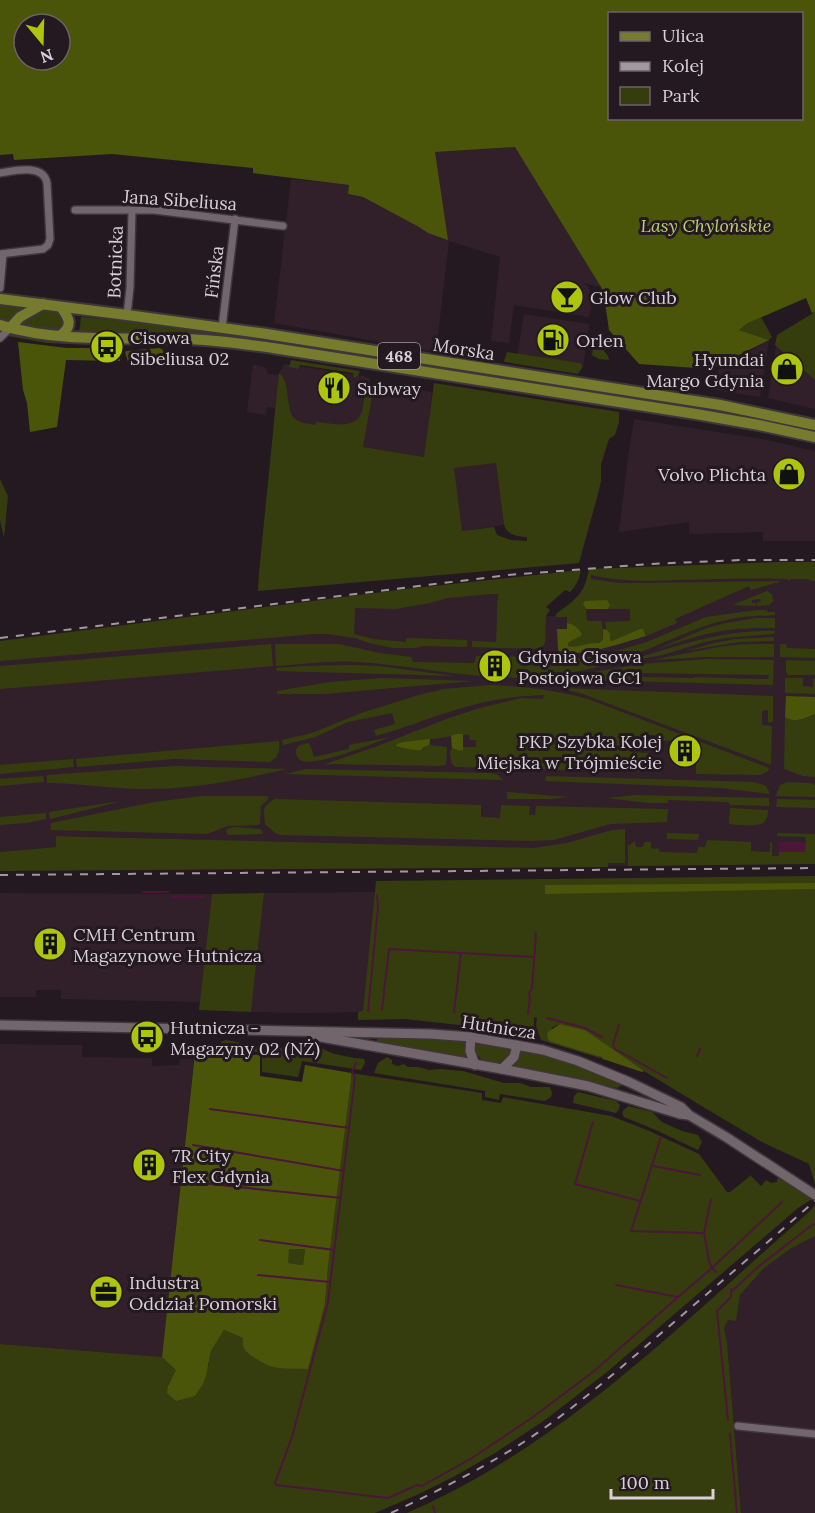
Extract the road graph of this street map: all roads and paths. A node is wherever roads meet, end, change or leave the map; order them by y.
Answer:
1 (0, 173) edge
2 (75, 210) dead end
3 (132, 210) junction
4 (235, 219) junction
5 (283, 226) dead end
6 (2, 254) edge
7 (0, 288) edge
8 (0, 299) edge
9 (43, 304) junction
10 (62, 307) junction
11 (127, 315) junction
12 (5, 326) edge
13 (222, 328) junction
14 (60, 336) junction
15 (0, 338) edge
16 (815, 425) edge
17 (815, 437) edge
18 (0, 1025) edge
19 (290, 1031) junction
20 (373, 1032) junction
21 (471, 1037) junction
22 (517, 1045) junction
23 (372, 1046) junction
24 (476, 1065) junction
25 (502, 1069) junction
26 (630, 1082) junction
27 (622, 1095) junction
28 (689, 1115) junction
29 (815, 1195) edge
30 (738, 1425) dead end
31 (815, 1434) edge

1 - 6 street
2 - 3 street, Jana Sibeliusa
3 - 4 street, Jana Sibeliusa
3 - 11 street, Botnicka
4 - 5 street, Jana Sibeliusa
4 - 13 street, Fińska
6 - 7 street
8 - 9 main road, Morska / 468
9 - 10 main road, Morska / 468
9 - 12 main road
10 - 11 main road, Morska / 468
10 - 14 main road
11 - 13 main road, Morska / 468
12 - 14 main road, Morska / 468
12 - 15 street
13 - 16 main road, Morska / 468
14 - 17 main road, Morska / 468
18 - 19 main road, Hutnicza
19 - 20 main road, Hutnicza
19 - 23 main road, Hutnicza
20 - 21 main road, Hutnicza
20 - 23 main road
21 - 22 main road, Hutnicza
21 - 24 main road
22 - 25 main road
22 - 26 main road, Hutnicza
23 - 24 main road, Hutnicza
24 - 25 main road, Hutnicza
25 - 27 main road, Hutnicza
26 - 27 main road
26 - 28 main road, Hutnicza
27 - 28 main road, Hutnicza
28 - 29 main road, Hutnicza
30 - 31 street

